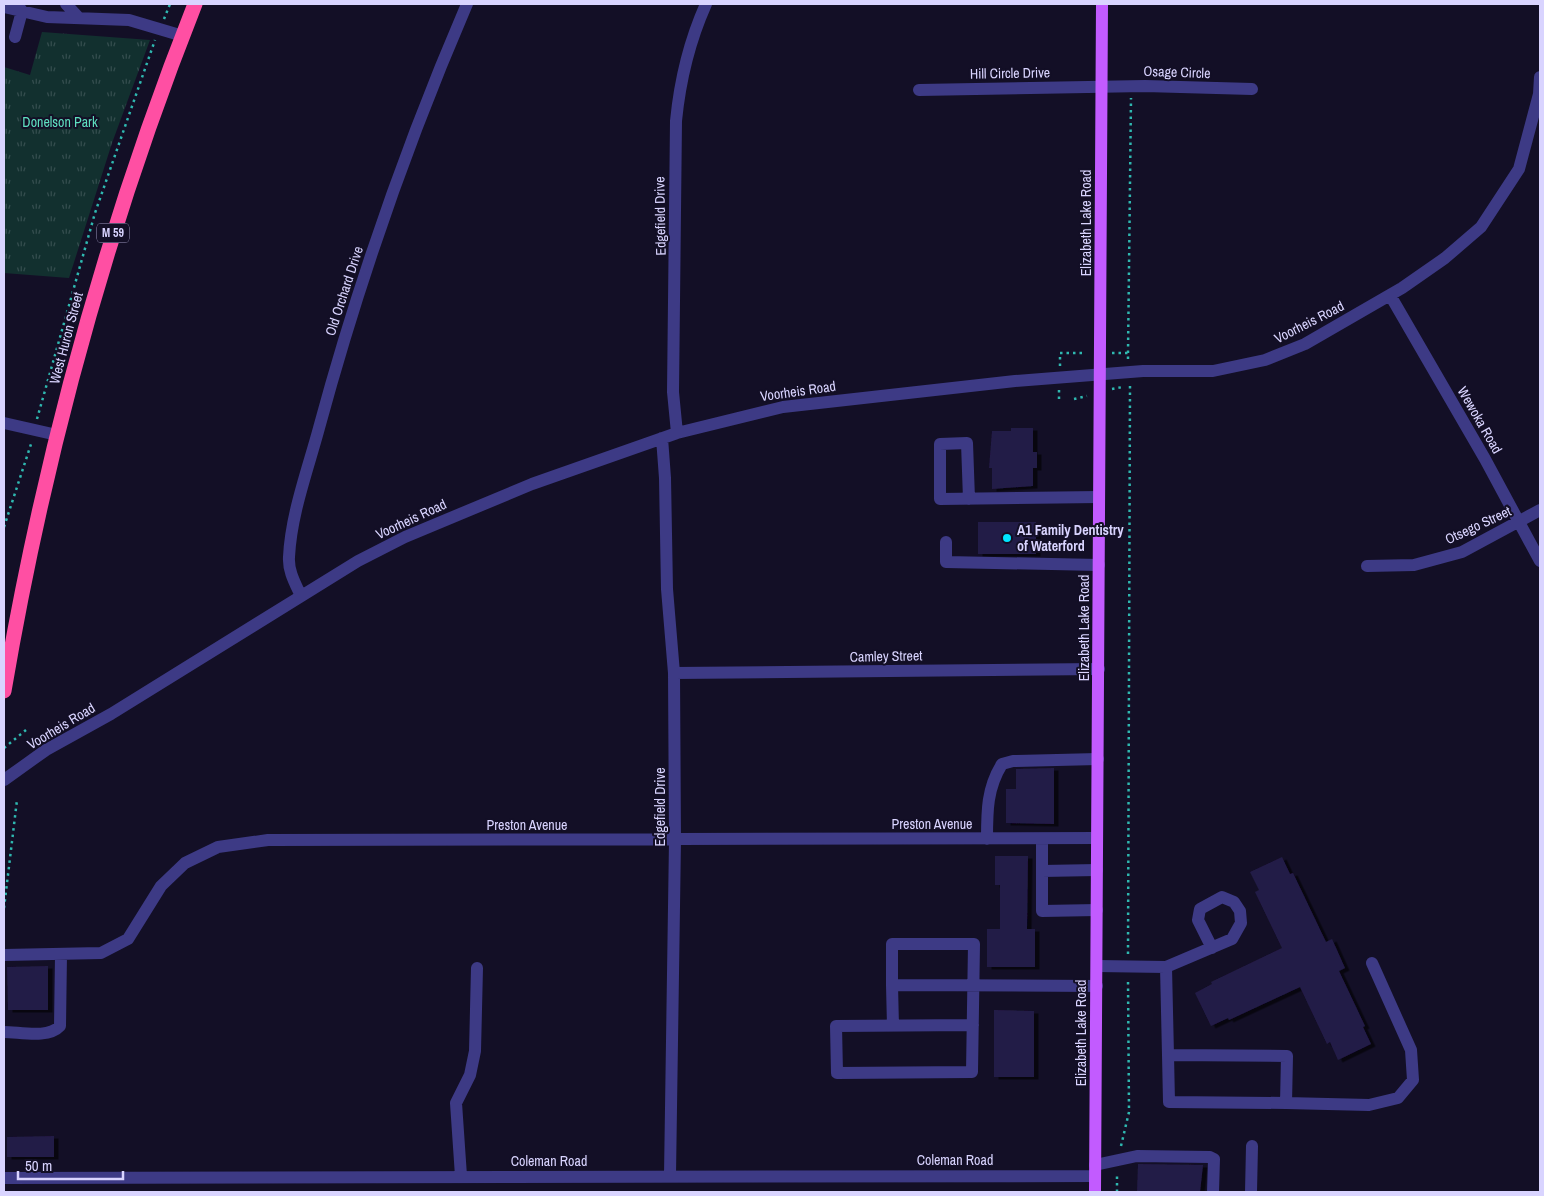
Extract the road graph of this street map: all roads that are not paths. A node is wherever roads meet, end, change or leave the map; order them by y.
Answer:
1 (66, 4) edge
2 (195, 4) edge
3 (467, 4) edge
4 (706, 4) edge
5 (1102, 4) edge
6 (4, 7) edge
7 (19, 7) edge
8 (79, 18) junction
9 (183, 36) junction
10 (15, 37) dead end
11 (1540, 77) edge
12 (1102, 86) junction
13 (1252, 89) dead end
14 (919, 90) dead end
15 (1390, 295) junction
16 (1100, 375) junction
17 (4, 423) edge
18 (677, 433) junction
19 (57, 435) junction
20 (662, 438) junction
21 (1099, 497) junction
22 (969, 499) junction
23 (1540, 510) edge
24 (1519, 522) junction
25 (946, 542) dead end
26 (1540, 561) edge
27 (1099, 565) junction
28 (1367, 566) dead end
29 (300, 596) junction
30 (1098, 669) junction
31 (674, 673) junction
32 (4, 691) edge
33 (1098, 759) junction
34 (4, 780) edge
35 (1098, 838) junction
36 (987, 839) junction
37 (1042, 839) junction
38 (675, 840) junction
39 (1097, 870) junction
40 (1042, 871) junction
41 (1097, 910) junction
42 (1212, 948) dead end
43 (4, 955) edge
44 (61, 955) junction
45 (1372, 964) dead end
46 (1096, 966) junction
47 (1166, 967) junction
48 (477, 968) dead end
49 (892, 984) junction
50 (974, 985) junction
51 (1096, 986) junction
52 (973, 1025) junction
53 (893, 1026) junction
54 (4, 1032) edge
55 (1168, 1056) junction
56 (1286, 1103) junction
57 (1252, 1146) dead end
58 (1095, 1170) junction
59 (670, 1175) junction
60 (460, 1176) junction
61 (4, 1178) edge
62 (1095, 1192) edge
63 (1213, 1192) edge
64 (1251, 1192) edge

1 - 8 street
2 - 9 highway, West Huron Street / M 59
3 - 29 street, Old Orchard Drive
4 - 18 street, Edgefield Drive
5 - 12 main road, Elizabeth Lake Road
6 - 7 street
7 - 8 street
7 - 10 street
8 - 9 street
9 - 19 highway, West Huron Street / M 59
11 - 15 street, Voorheis Road
12 - 13 street, Osage Circle
12 - 14 street, Hill Circle Drive
12 - 16 main road, Elizabeth Lake Road
15 - 16 street, Voorheis Road
15 - 24 street, Wewoka Road
16 - 18 street, Voorheis Road
16 - 21 main road, Elizabeth Lake Road
17 - 19 street
18 - 20 street, Voorheis Road
19 - 32 highway, West Huron Street / M 59
20 - 29 street, Voorheis Road
20 - 31 street, Edgefield Drive
21 - 22 street
21 - 27 main road, Elizabeth Lake Road
22 - 22 street
23 - 24 street, Otsego Street
24 - 26 street, Wewoka Road
24 - 28 street, Otsego Street
25 - 27 street
27 - 30 main road, Elizabeth Lake Road
29 - 34 street, Voorheis Road
30 - 31 street, Camley Street
30 - 33 main road, Elizabeth Lake Road
31 - 38 street, Edgefield Drive
33 - 35 main road, Elizabeth Lake Road
33 - 36 street
35 - 37 street, Preston Avenue
35 - 39 main road, Elizabeth Lake Road
36 - 37 street, Preston Avenue
36 - 38 street, Preston Avenue
37 - 40 street
38 - 44 street, Preston Avenue
38 - 59 street, Edgefield Drive
39 - 40 street
39 - 41 main road, Elizabeth Lake Road
40 - 41 street
41 - 46 main road, Elizabeth Lake Road
42 - 47 street
43 - 44 street, Preston Avenue
44 - 54 street
45 - 56 street
46 - 47 street
46 - 51 main road, Elizabeth Lake Road
47 - 55 street
48 - 60 street
49 - 50 street
49 - 50 street
49 - 53 street
50 - 51 street
50 - 52 street
51 - 58 main road, Elizabeth Lake Road
52 - 53 street
52 - 53 street
55 - 56 street
55 - 56 street
57 - 64 street
58 - 59 street, Coleman Road
58 - 62 main road, Elizabeth Lake Road
58 - 63 street, Coleman Road
59 - 60 street, Coleman Road
60 - 61 street, Coleman Road

